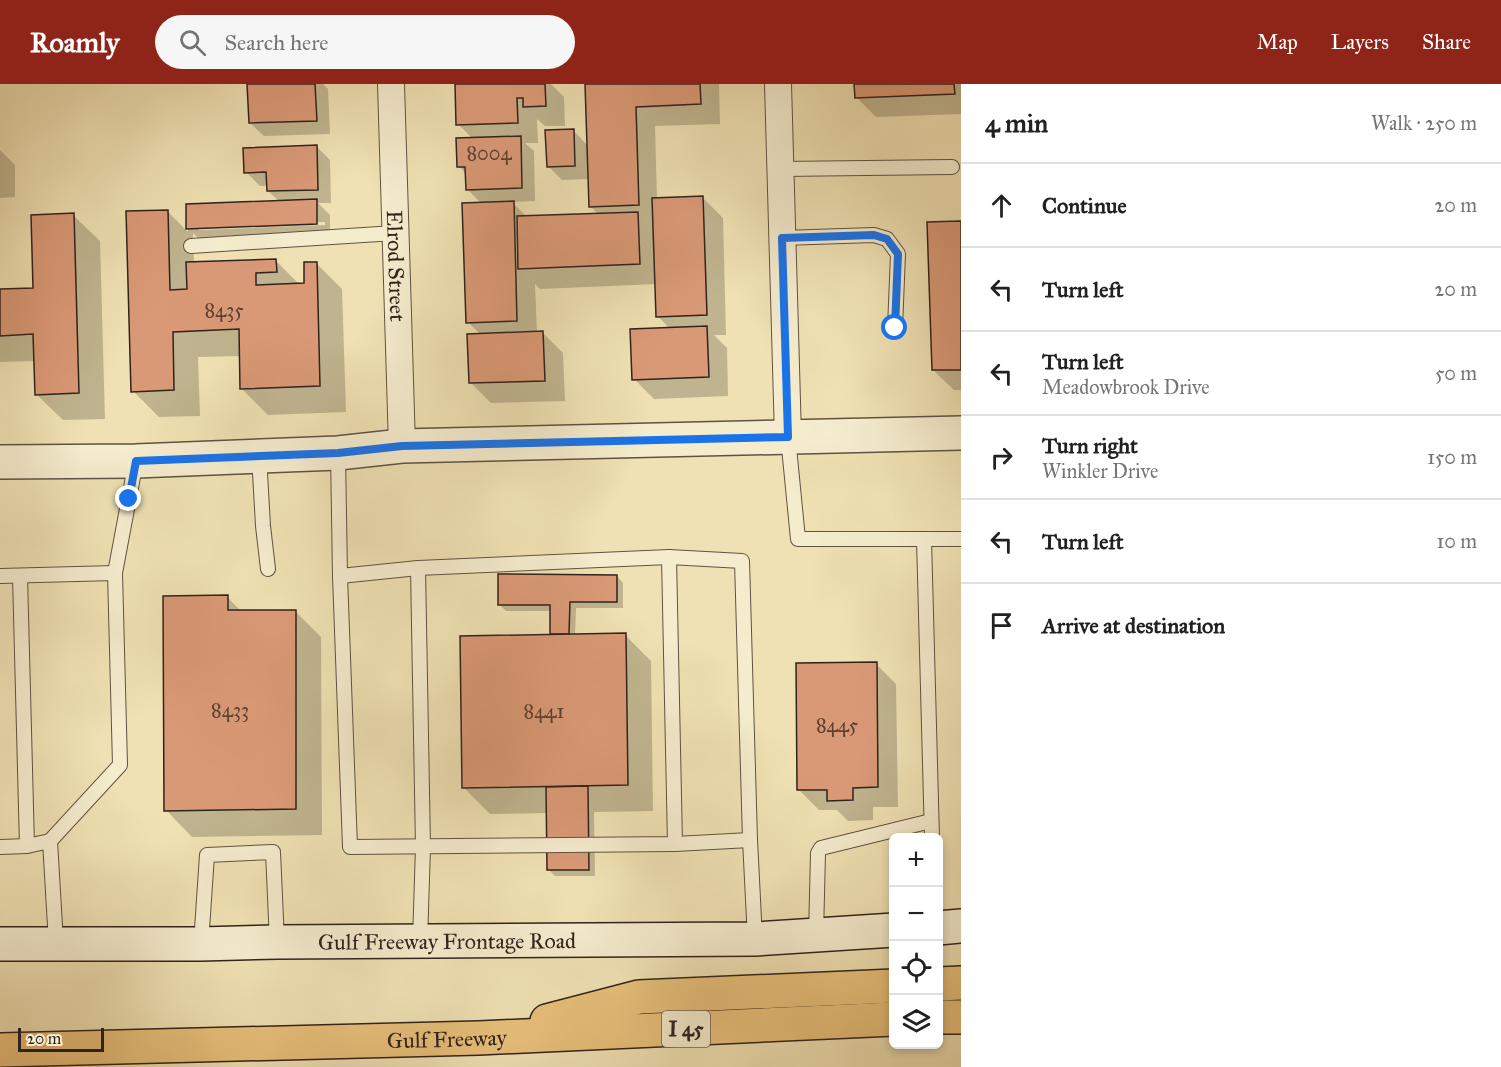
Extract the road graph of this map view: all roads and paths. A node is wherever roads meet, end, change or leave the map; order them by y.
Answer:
1 (391, 84) edge
2 (778, 84) edge
3 (952, 167) dead end
4 (780, 169) junction
5 (395, 233) junction
6 (782, 238) junction
7 (191, 246) dead end
8 (895, 328) dead end
9 (961, 433) edge
10 (788, 437) junction
11 (402, 446) junction
12 (338, 453) junction
13 (259, 455) junction
14 (136, 461) junction
15 (0, 462) edge
16 (924, 539) junction
17 (961, 539) edge
18 (669, 557) junction
19 (418, 568) junction
20 (268, 569) dead end
21 (115, 573) junction
22 (0, 576) edge
23 (20, 576) junction
24 (340, 576) junction
25 (931, 821) junction
26 (932, 833) edge
27 (50, 840) junction
28 (750, 840) junction
29 (675, 844) junction
30 (27, 846) junction
31 (0, 847) edge
32 (423, 847) junction
33 (961, 926) edge
34 (943, 928) edge
35 (889, 930) edge
36 (816, 935) junction
37 (755, 939) junction
38 (420, 941) junction
39 (277, 942) junction
40 (0, 944) edge
41 (56, 944) junction
42 (201, 944) junction
43 (961, 983) edge
44 (943, 984) edge
45 (889, 986) edge
46 (943, 1017) edge
47 (961, 1017) edge
48 (889, 1019) edge
49 (479, 1038) junction
50 (0, 1050) edge

1 - 5 street, Elrod Street
2 - 4 street
3 - 4 lane
4 - 6 street
5 - 7 lane
5 - 11 street, Elrod Street
6 - 8 lane
6 - 10 street
9 - 10 street
10 - 11 street
10 - 16 lane
11 - 12 street
12 - 13 street
12 - 24 lane
13 - 14 street
13 - 20 lane
14 - 15 street
14 - 21 lane
16 - 17 lane
16 - 25 lane
18 - 19 lane
18 - 28 lane
18 - 29 lane
19 - 24 lane
19 - 32 lane
21 - 23 lane
21 - 27 lane
22 - 23 lane
23 - 30 lane
24 - 32 lane
25 - 26 lane
25 - 36 lane
27 - 30 lane
27 - 41 lane
28 - 29 lane
28 - 37 lane
29 - 32 lane
30 - 31 lane
32 - 38 lane
33 - 34 street
35 - 36 street, Gulf Freeway Frontage Road
36 - 37 street, Gulf Freeway Frontage Road
37 - 38 street, Gulf Freeway Frontage Road
38 - 39 street, Gulf Freeway Frontage Road
39 - 42 street, Gulf Freeway Frontage Road
39 - 42 lane
40 - 41 street, Gulf Freeway Frontage Road
41 - 42 street, Gulf Freeway Frontage Road
43 - 44 highway
45 - 49 highway
46 - 47 highway
48 - 49 highway, Gulf Freeway / I 45
49 - 50 highway, Gulf Freeway / I 45

